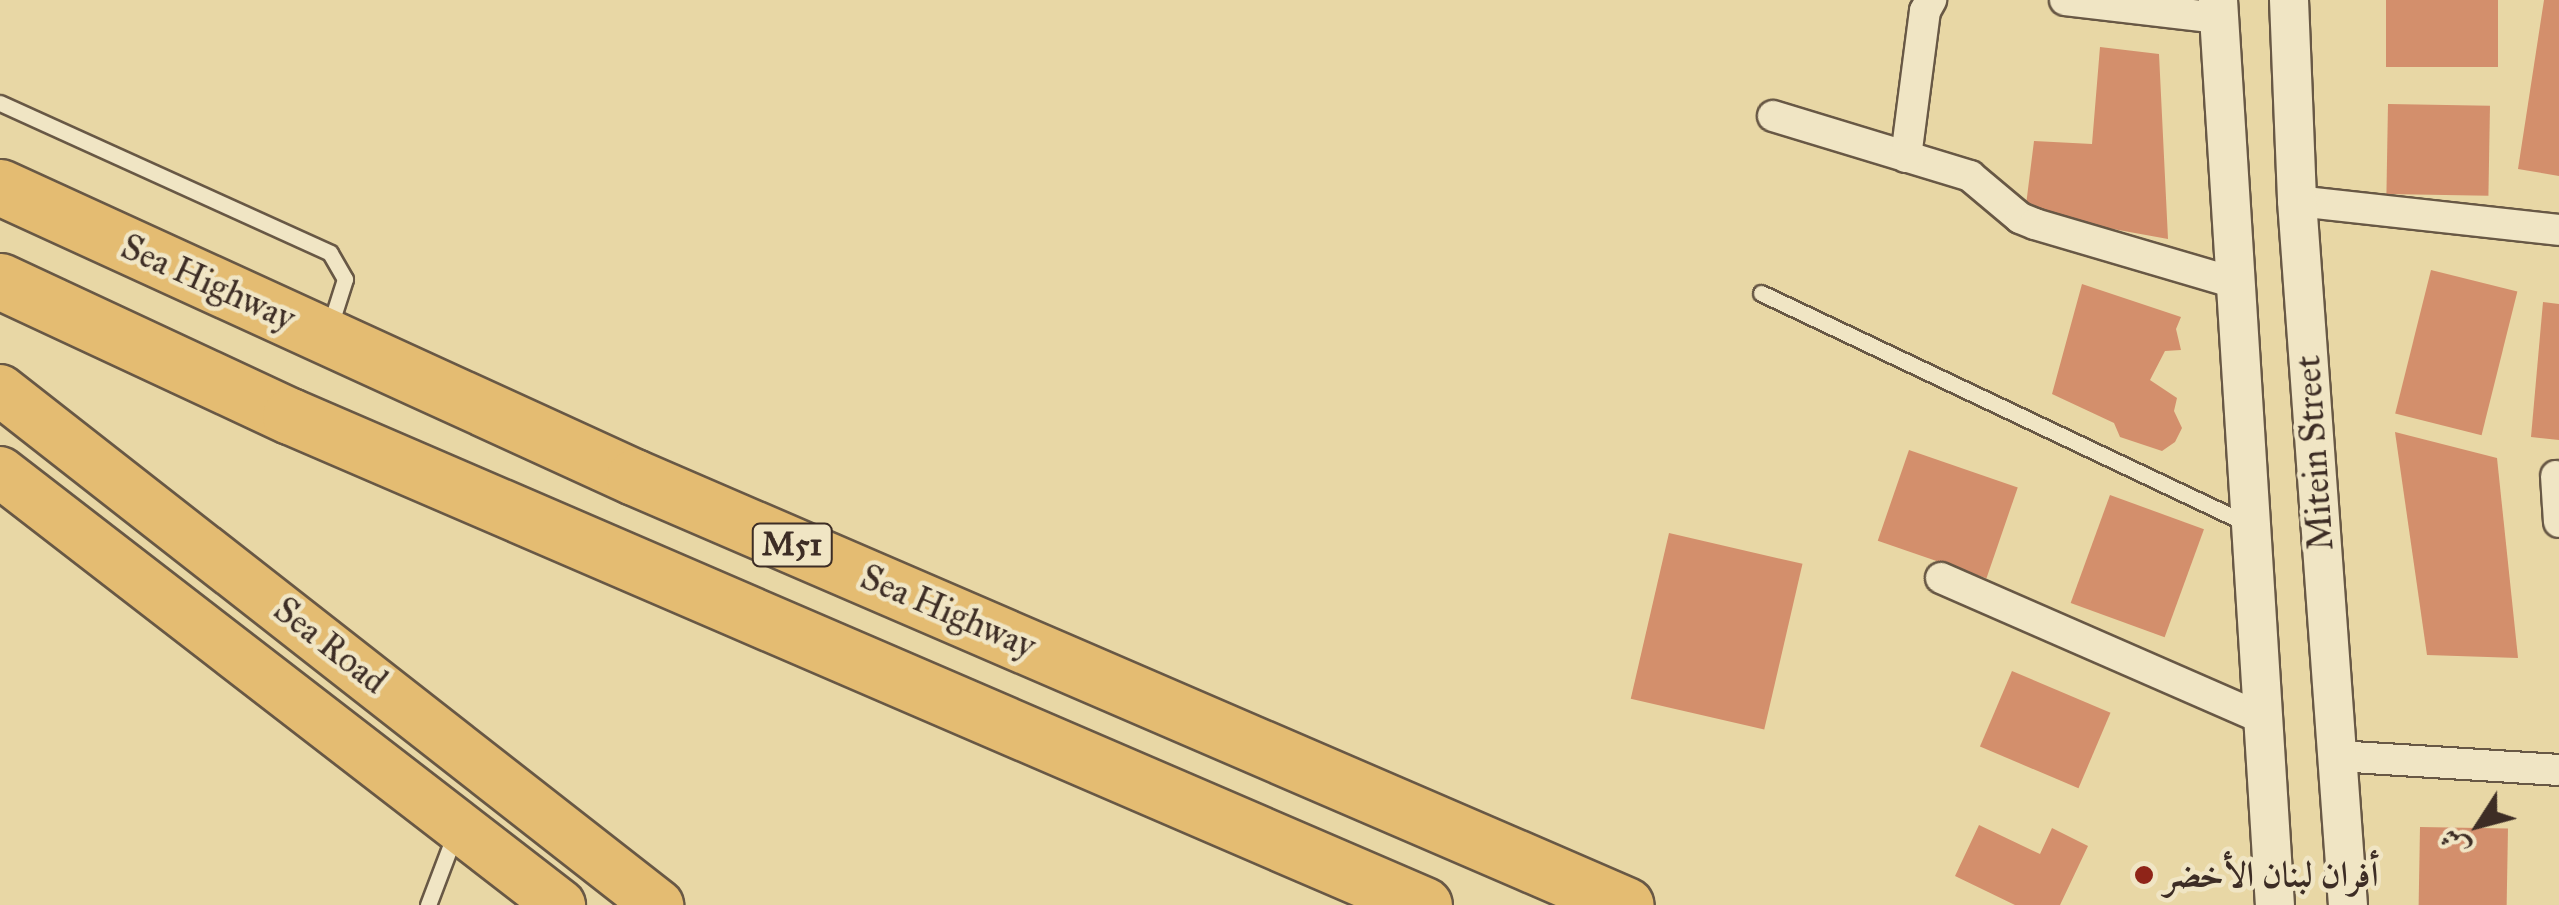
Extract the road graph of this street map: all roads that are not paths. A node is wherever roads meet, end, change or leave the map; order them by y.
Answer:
1 (1931, 0) edge
2 (2065, 0) edge
3 (2289, 0) edge
4 (2219, 9) edge
5 (0, 103) edge
6 (1774, 116) dead end
7 (1906, 157) junction
8 (0, 187) edge
9 (2298, 201) junction
10 (2559, 230) edge
11 (0, 282) edge
12 (2236, 283) junction
13 (1760, 293) dead end
14 (326, 337) junction
15 (0, 390) edge
16 (0, 472) edge
17 (2556, 476) dead end
18 (2559, 522) edge
19 (2251, 526) junction
20 (1941, 578) dead end
21 (2264, 719) junction
22 (2336, 756) junction
23 (2559, 770) edge
24 (458, 823) junction
25 (1608, 897) edge
26 (428, 905) edge
27 (560, 905) edge
28 (658, 905) edge
29 (1424, 905) edge
30 (2275, 905) edge
31 (2348, 905) edge

1 - 7 street
2 - 4 street
3 - 9 street, Mitein Street
4 - 12 street, Mitein Street
5 - 14 lane
6 - 7 street
7 - 12 street
8 - 14 highway, Sea Highway / M51
9 - 10 street
9 - 22 street, Mitein Street
11 - 29 highway, M51
12 - 19 street, Mitein Street
13 - 19 lane
14 - 25 highway, Sea Highway / M51
15 - 28 highway, Sea Road
16 - 24 highway, Sea Road
17 - 18 street
19 - 21 street, Mitein Street
20 - 21 street
21 - 30 street, Mitein Street
22 - 23 street
22 - 31 street, Mitein Street
24 - 26 lane
24 - 27 highway, Sea Road

